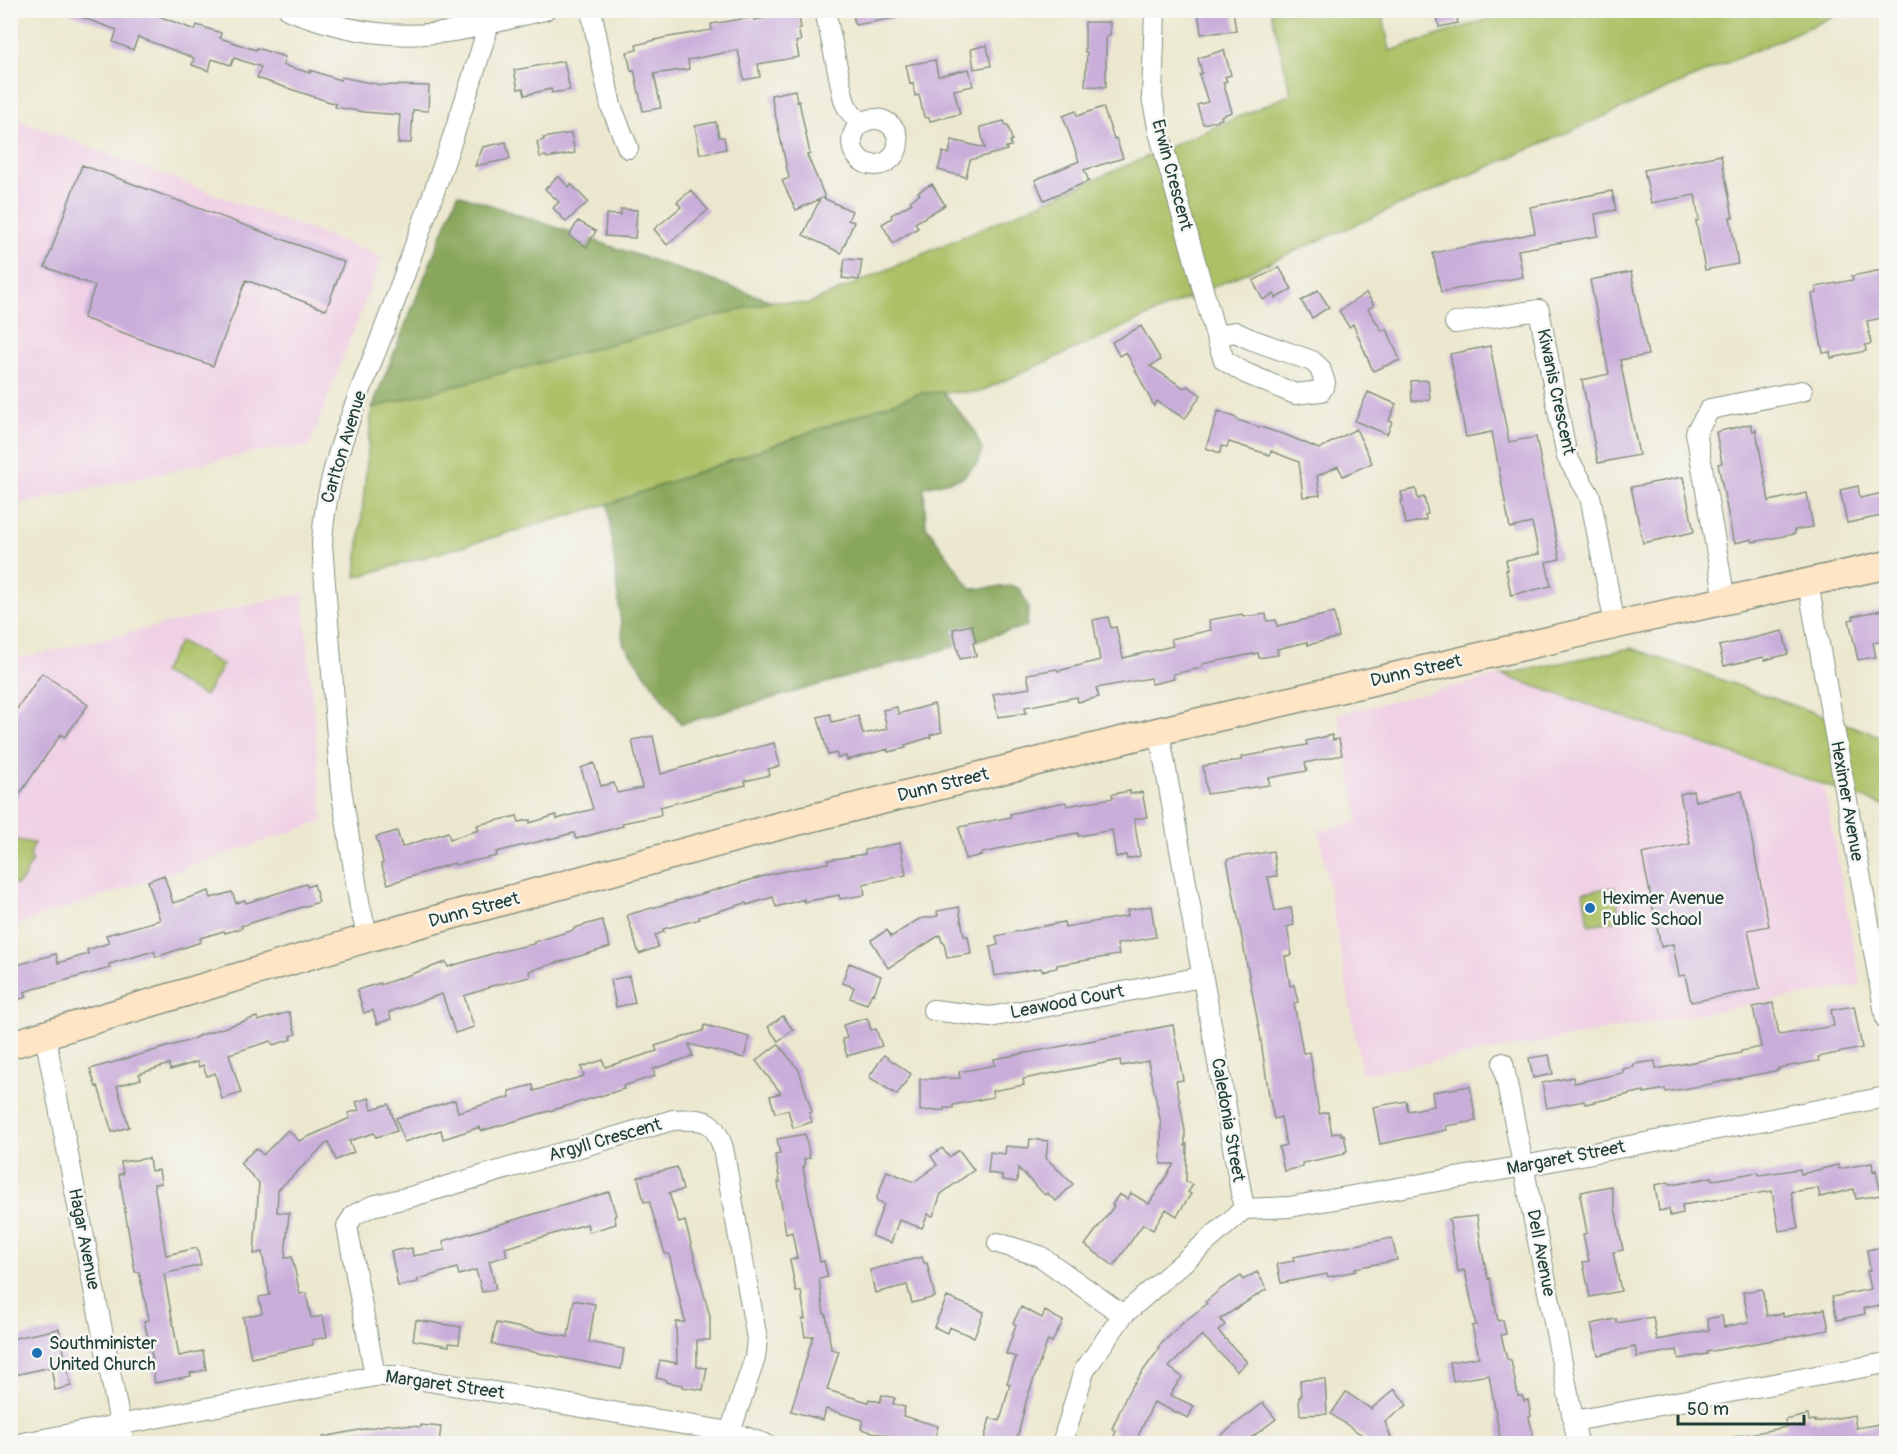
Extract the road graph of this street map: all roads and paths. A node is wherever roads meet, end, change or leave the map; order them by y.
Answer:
1 (289, 10) edge
2 (545, 10) edge
3 (591, 10) edge
4 (825, 10) edge
5 (1155, 10) edge
6 (491, 17) edge
7 (860, 124) dead end
8 (628, 148) dead end
9 (1455, 324) dead end
10 (1216, 336) junction
11 (1802, 391) dead end
12 (1887, 565) edge
13 (1808, 583) junction
14 (1725, 600) junction
15 (1615, 625) junction
16 (1159, 731) junction
17 (368, 938) junction
18 (1202, 977) junction
19 (933, 1010) dead end
20 (1887, 1019) edge
21 (45, 1035) junction
22 (10, 1045) edge
23 (1503, 1063) dead end
24 (1887, 1097) edge
25 (1524, 1166) junction
26 (1244, 1209) junction
27 (998, 1243) dead end
28 (1123, 1315) junction
29 (1887, 1363) edge
30 (375, 1376) junction
31 (1574, 1421) junction
32 (120, 1423) junction
33 (730, 1432) junction
34 (18, 1443) edge
35 (124, 1443) edge
36 (765, 1443) edge
37 (1062, 1443) edge
38 (1578, 1443) edge

1 - 6 street
2 - 6 street
3 - 8 street
4 - 7 street
5 - 10 street, Erwin Crescent
6 - 17 street, Carlton Avenue
9 - 15 street, Kiwanis Crescent
10 - 10 street, Erwin Crescent
11 - 14 street
12 - 13 street, Dunn Street
13 - 14 street, Dunn Street
13 - 20 street, Heximer Avenue
14 - 15 street, Dunn Street
15 - 16 street, Dunn Street
16 - 17 street, Dunn Street
16 - 18 street, Caledonia Street
17 - 21 street, Dunn Street
18 - 19 street, Leawood Court
18 - 26 street, Caledonia Street
21 - 22 street, Dunn Street
21 - 32 street, Hagar Avenue
23 - 25 street, Dell Avenue
24 - 25 street, Margaret Street
25 - 26 street, Margaret Street
25 - 31 street, Dell Avenue
26 - 28 street
27 - 28 street
28 - 37 street
29 - 31 street
30 - 32 street, Margaret Street
30 - 33 street, Margaret Street
30 - 33 street, Argyll Crescent
31 - 38 street, Dell Avenue
32 - 34 street, Margaret Street
32 - 35 street, Hagar Avenue
33 - 36 street, Margaret Street

